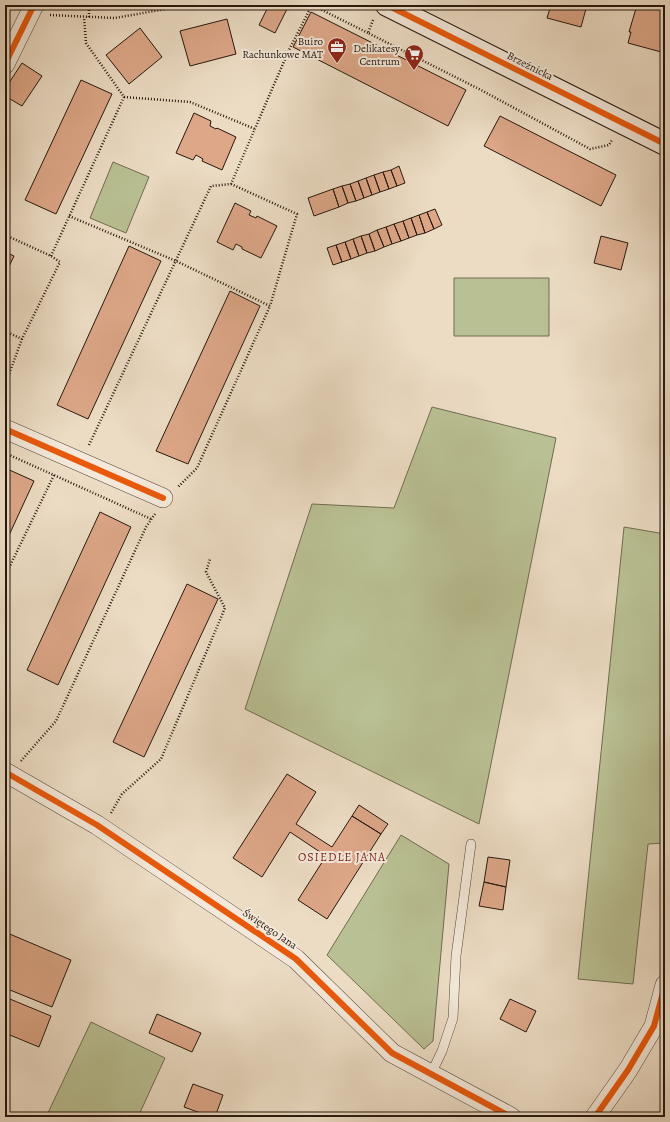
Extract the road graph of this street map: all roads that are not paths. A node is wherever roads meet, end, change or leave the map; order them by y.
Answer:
1 (34, 5) edge
2 (381, 9) edge
3 (5, 64) edge
4 (665, 144) edge
5 (5, 429) edge
6 (165, 500) road end
7 (7, 773) edge
8 (471, 844) dead end
9 (665, 985) edge
10 (431, 1074) junction
11 (511, 1117) edge
12 (595, 1117) edge

1 - 3 street
2 - 4 street, Brzeźnicka
5 - 6 street
7 - 10 street, Świętego Jana
8 - 10 lane
9 - 12 street
10 - 11 street, Świętego Jana

